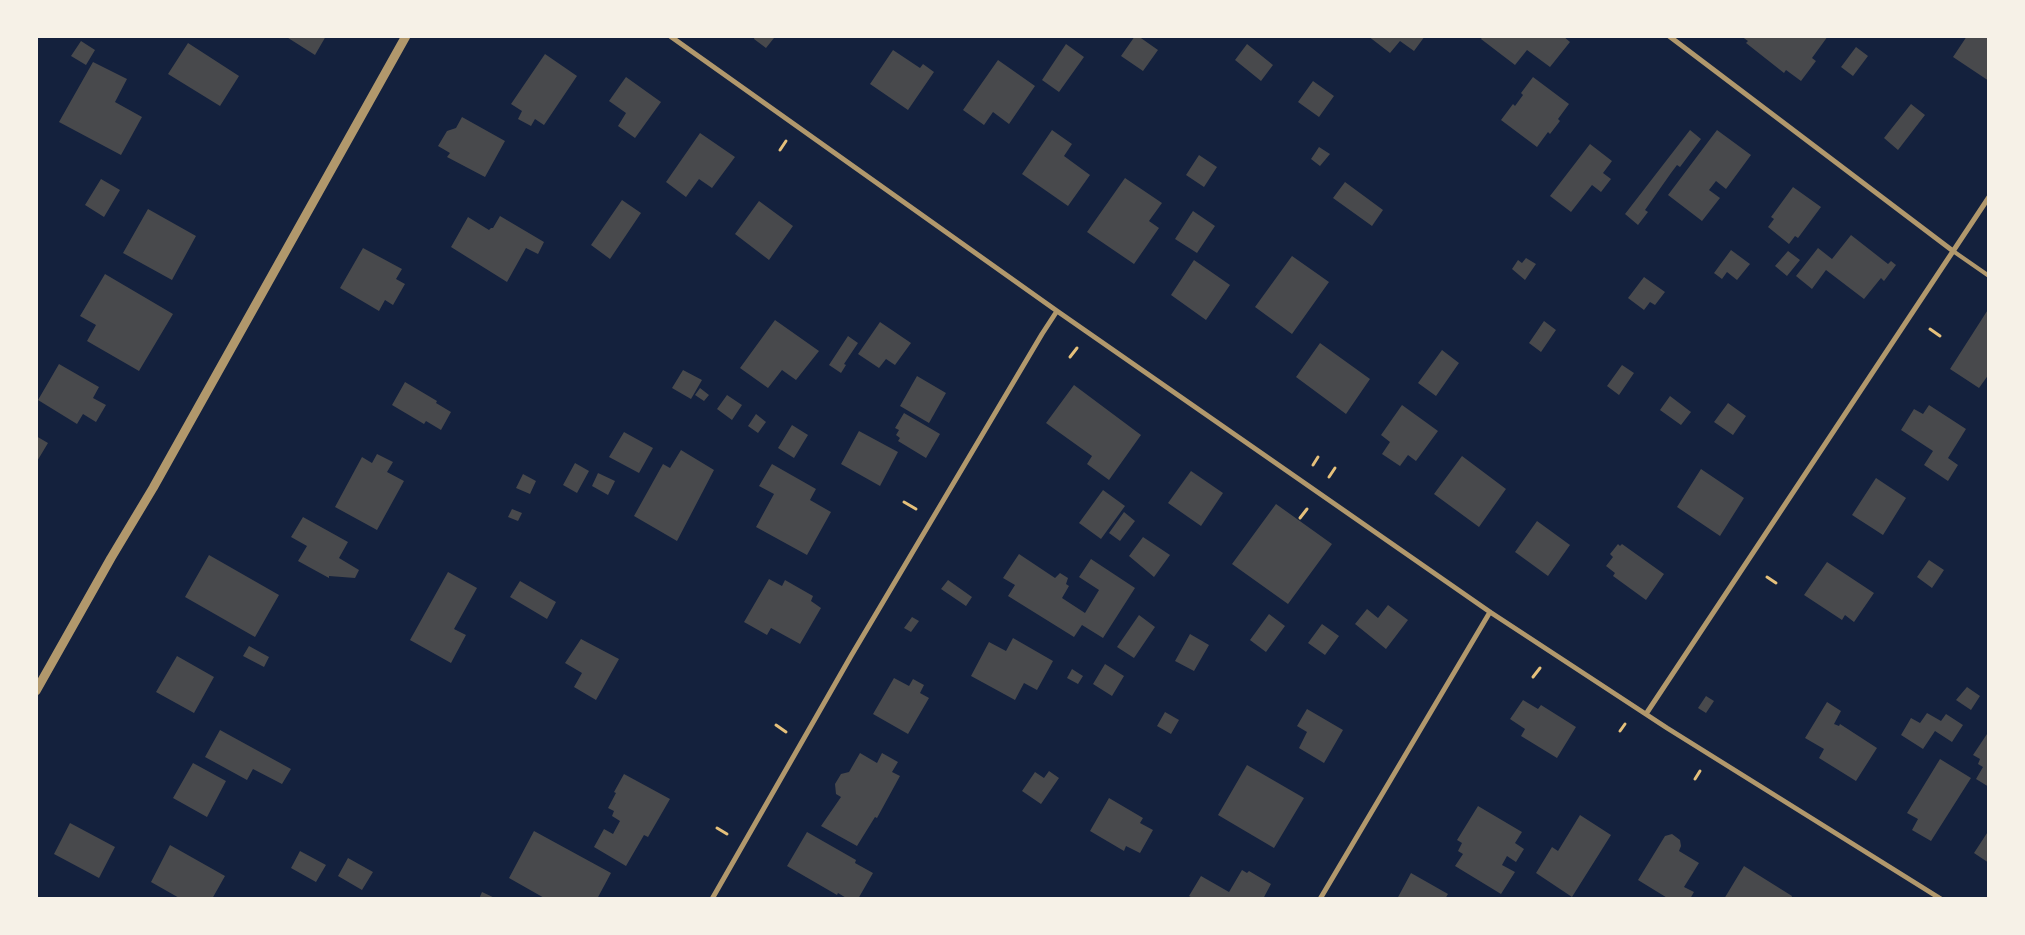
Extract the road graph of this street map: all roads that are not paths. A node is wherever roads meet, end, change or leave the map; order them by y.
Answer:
1 (406, 36) edge
2 (670, 36) edge
3 (1669, 36) edge
4 (1989, 197) edge
5 (1953, 250) junction
6 (1989, 276) edge
7 (1057, 311) junction
8 (1490, 612) junction
9 (36, 691) edge
10 (1646, 714) junction
11 (712, 899) edge
12 (1320, 899) edge
13 (1941, 899) edge

1 - 9 street
2 - 7 street
3 - 5 street
4 - 5 street
5 - 6 lane
5 - 10 street
7 - 8 street
7 - 11 street
8 - 10 street
8 - 12 street
10 - 13 street

